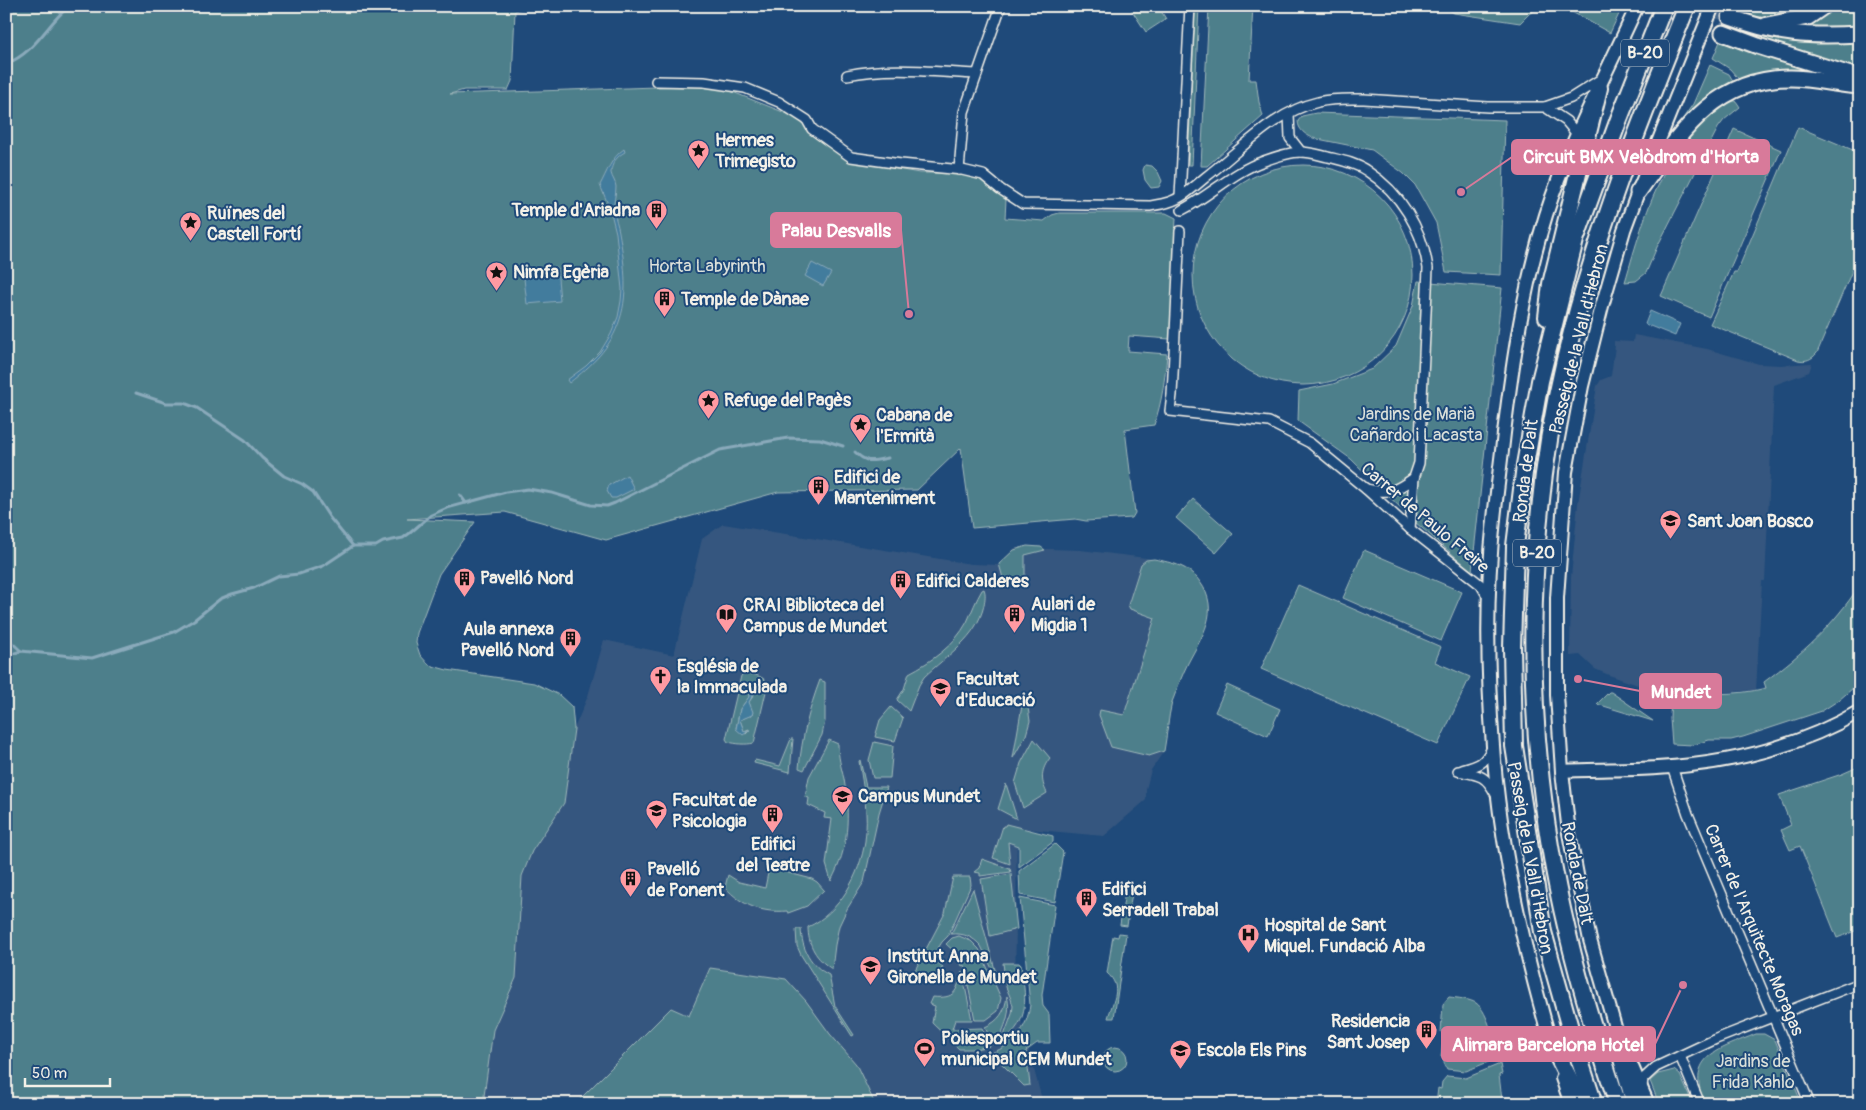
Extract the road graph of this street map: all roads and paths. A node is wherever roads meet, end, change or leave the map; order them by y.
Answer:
1 (1001, 6) edge
2 (1190, 6) edge
3 (1637, 6) edge
4 (1664, 6) edge
5 (1687, 6) edge
6 (1713, 6) edge
7 (1824, 6) edge
8 (1730, 17) tunnel mouth
9 (1756, 26) junction
10 (1723, 33) tunnel mouth
11 (1860, 34) edge
12 (977, 74) junction
13 (847, 75) dead end
14 (1860, 78) edge
15 (656, 81) dead end
16 (1602, 82) junction
17 (1860, 86) edge
18 (1541, 108) junction
19 (1289, 114) junction
20 (1577, 134) junction
21 (1301, 152) junction
22 (959, 170) junction
23 (1638, 192) junction
24 (1180, 196) junction
25 (1182, 210) dead end
26 (1180, 231) dead end
27 (1540, 381) junction
28 (1414, 478) junction
29 (1366, 489) junction
30 (1410, 530) junction
31 (1490, 600) junction
32 (1860, 711) edge
33 (1493, 745) junction
34 (1672, 767) junction
35 (1562, 771) junction
36 (1498, 799) junction
37 (1860, 983) edge
38 (1773, 1017) junction
39 (1618, 1034) junction
40 (1552, 1045) junction
41 (1680, 1056) junction
42 (1642, 1087) junction
43 (1568, 1100) edge
44 (1582, 1104) edge
45 (1594, 1104) edge
46 (1618, 1104) edge
47 (1635, 1104) edge
48 (1648, 1104) edge
49 (1700, 1104) edge
50 (1810, 1104) edge

1 - 12 street
2 - 24 street
3 - 16 street, Passeig de la Vall d'Hebron
4 - 27 highway, Ronda de Dalt / B-20
5 - 46 highway, Ronda de Dalt / B-20
6 - 23 street, Passeig de la Vall d'Hebron
7 - 9 main road
8 - 9 main road
9 - 11 main road
10 - 14 main road
12 - 13 street
12 - 22 street
15 - 22 street
16 - 18 street
16 - 20 street, Passeig de la Vall d'Hebron
16 - 27 highway
17 - 23 main road
18 - 19 street
18 - 20 street
19 - 21 street
19 - 24 street
20 - 31 street, Passeig de la Vall d'Hebron
21 - 25 street
21 - 28 street
22 - 24 street
23 - 35 street, Passeig de la Vall d'Hebron
26 - 29 street, Carrer de Paulo Freire
27 - 45 highway, Ronda de Dalt / B-20
28 - 29 street
28 - 30 street
29 - 30 street, Carrer de Paulo Freire
30 - 31 street, Carrer de Paulo Freire
31 - 33 street, Passeig de la Vall d'Hebron
32 - 34 street
33 - 36 street, Passeig de la Vall d'Hebron
33 - 36 street
34 - 35 street
34 - 38 street, Carrer de l'Arquitecte Moragas
35 - 39 street, Passeig de la Vall d'Hebron
36 - 40 street, Passeig de la Vall d'Hebron
37 - 38 street
38 - 41 street
38 - 50 street, Carrer de l'Arquitecte Moragas
39 - 42 street, Passeig de la Vall d'Hebron
39 - 47 highway
40 - 43 street, Passeig de la Vall d'Hebron
40 - 44 highway
41 - 42 street
41 - 49 street
42 - 48 street, Passeig de la Vall d'Hebron

